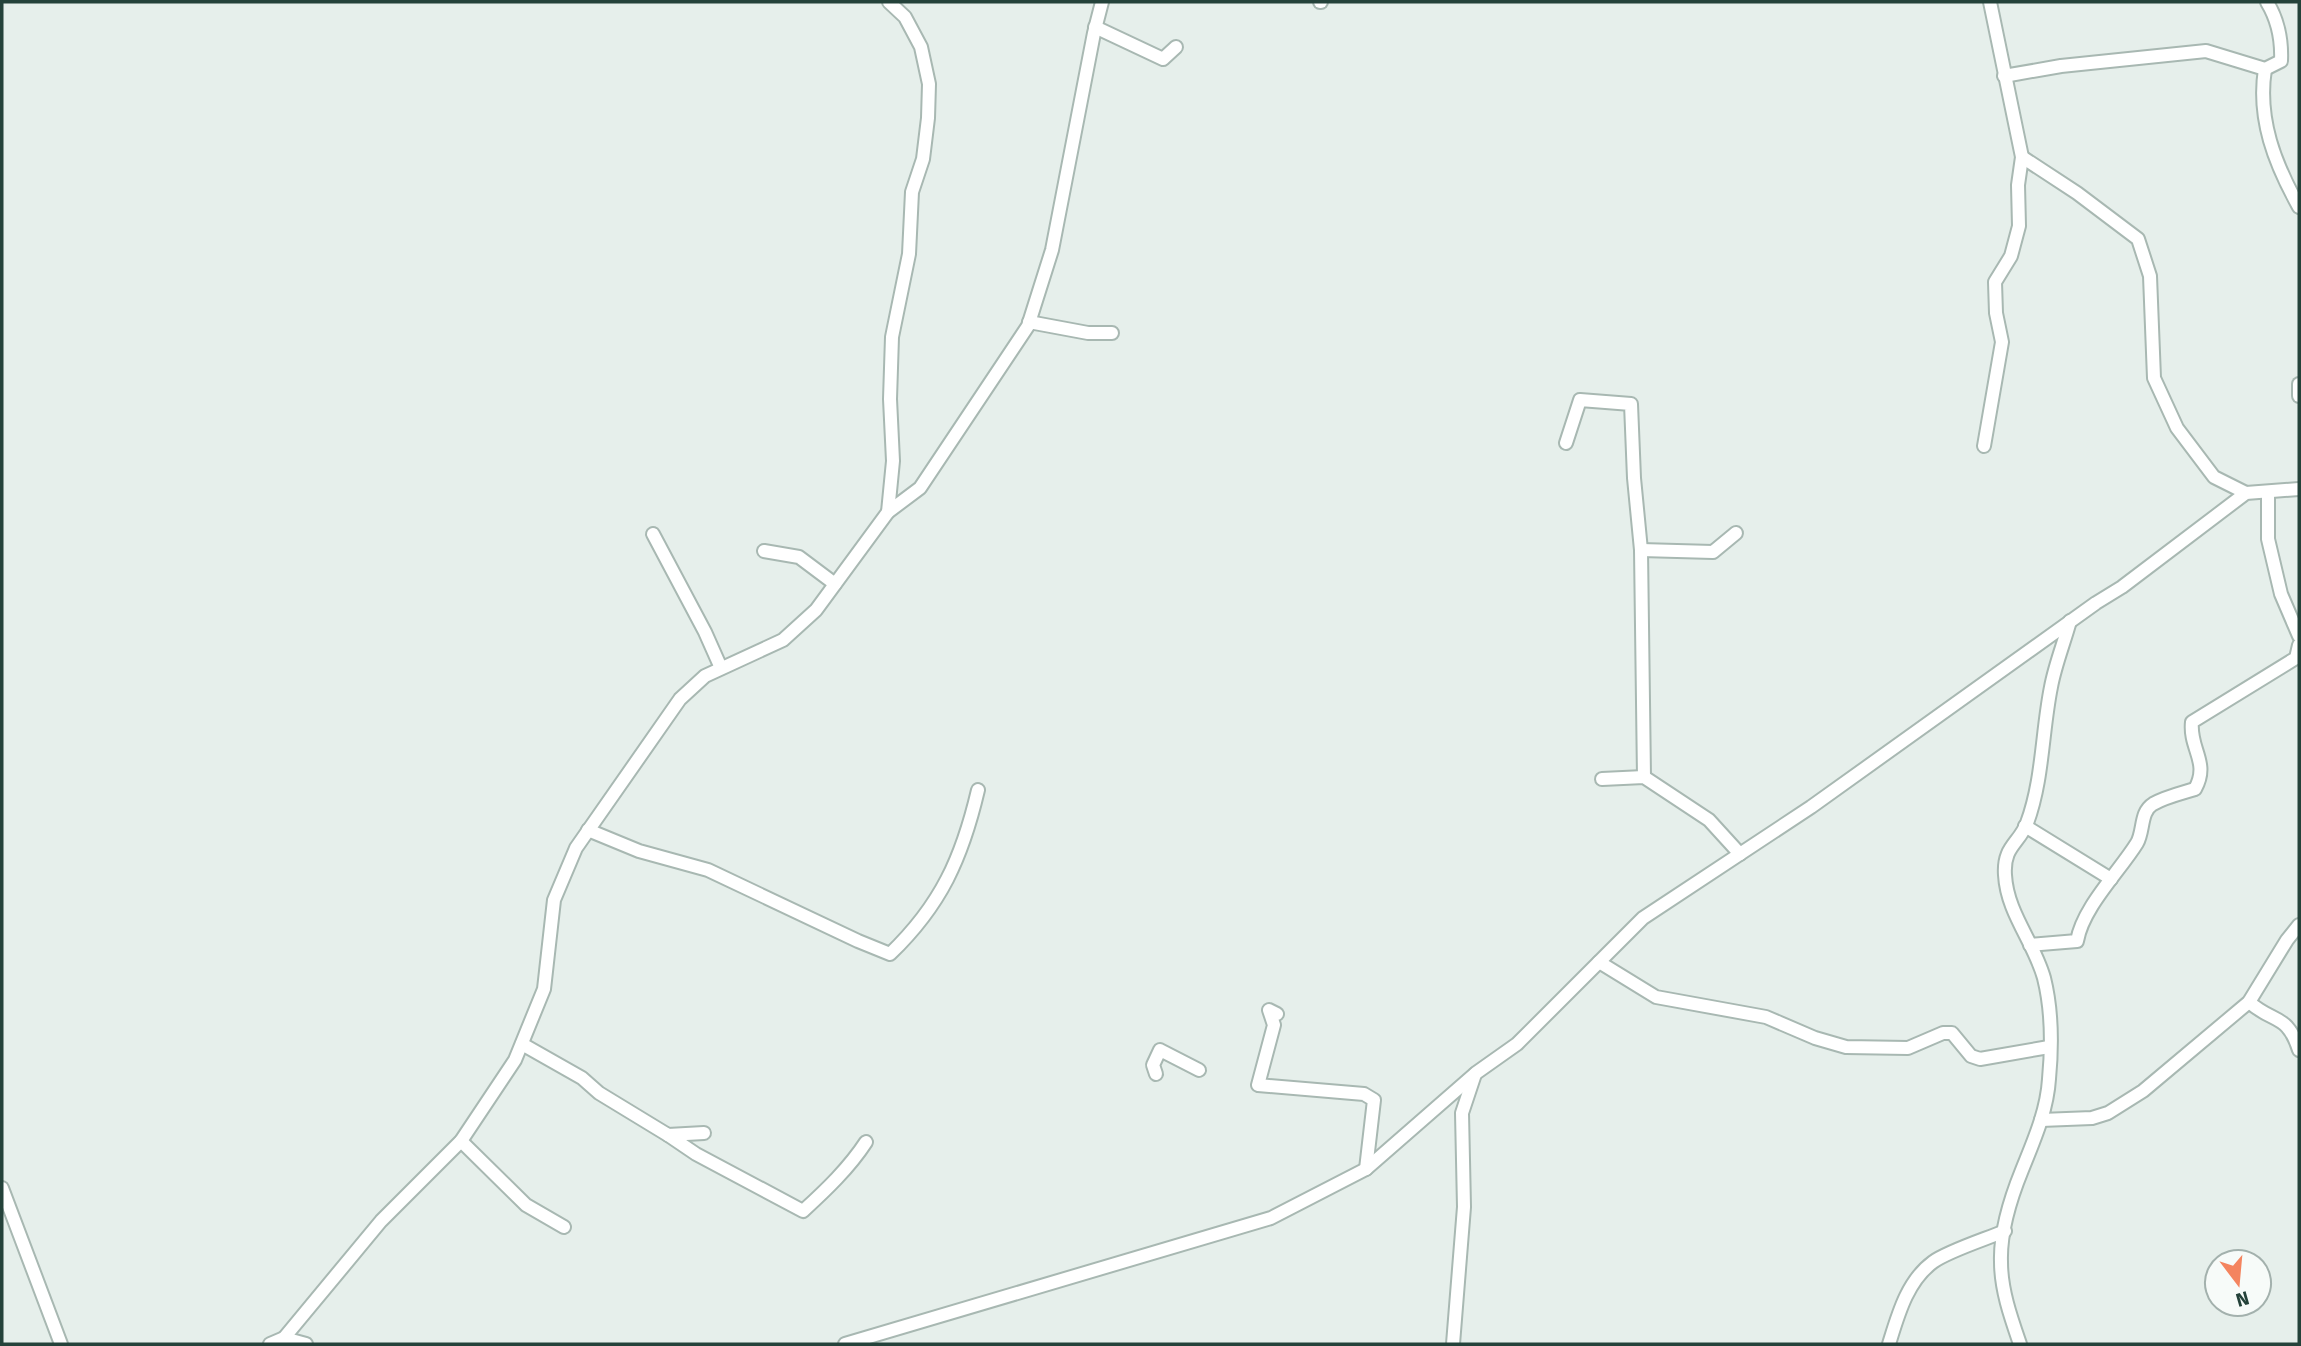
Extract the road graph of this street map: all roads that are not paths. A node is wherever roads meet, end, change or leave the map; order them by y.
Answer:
1 (889, 2) edge
2 (1102, 2) edge
3 (1990, 2) edge
4 (2267, 2) edge
5 (1095, 27) junction
6 (1176, 47) dead end
7 (2265, 69) junction
8 (2004, 76) junction
9 (2022, 157) junction
10 (2299, 207) edge
11 (1029, 322) junction
12 (1112, 333) dead end
13 (2299, 384) edge
14 (2299, 396) edge
15 (1566, 443) dead end
16 (1984, 446) dead end
17 (2299, 489) edge
18 (2268, 492) junction
19 (2246, 494) junction
20 (888, 512) junction
21 (1736, 533) dead end
22 (653, 534) dead end
23 (1641, 550) junction
24 (764, 551) dead end
25 (835, 584) junction
26 (2295, 614) edge
27 (2070, 621) junction
28 (2299, 636) edge
29 (2299, 645) edge
30 (721, 668) junction
31 (1644, 777) junction
32 (1602, 779) dead end
33 (978, 790) dead end
34 (2025, 826) junction
35 (588, 830) junction
36 (1740, 854) junction
37 (2111, 879) junction
38 (2299, 925) edge
39 (2031, 945) junction
40 (1599, 962) junction
41 (2249, 1002) junction
42 (1276, 1014) dead end
43 (522, 1044) junction
44 (2049, 1047) junction
45 (2299, 1050) edge
46 (1199, 1070) dead end
47 (1476, 1073) junction
48 (1156, 1074) dead end
49 (2041, 1120) junction
50 (705, 1133) dead end
51 (668, 1135) junction
52 (461, 1141) junction
53 (866, 1142) dead end
54 (1366, 1169) junction
55 (2, 1188) edge
56 (564, 1227) dead end
57 (2005, 1231) junction
58 (284, 1338) junction
59 (61, 1344) edge
60 (270, 1344) edge
61 (306, 1344) edge
62 (845, 1344) edge
63 (1452, 1344) edge
64 (1889, 1344) edge
65 (2020, 1344) edge

1 - 20 street
2 - 5 street
3 - 8 street
4 - 7 street
5 - 6 street
5 - 11 street
7 - 8 street
7 - 10 street
8 - 9 street
9 - 16 street
9 - 19 street
11 - 12 street
11 - 20 street
13 - 14 street
15 - 23 street
17 - 18 street
18 - 19 street
18 - 26 street
19 - 27 street
20 - 25 street
21 - 23 street
22 - 30 street
23 - 31 street
24 - 25 street
25 - 30 street
26 - 28 street
27 - 34 street
27 - 36 street
29 - 37 street
30 - 35 street
31 - 32 street
31 - 36 street
33 - 35 street
34 - 37 street
34 - 39 street
35 - 43 street
36 - 40 street
37 - 39 street
38 - 41 street
39 - 44 street
40 - 44 street
40 - 47 street
41 - 45 street
41 - 49 street
42 - 54 street
43 - 51 street
43 - 52 street
44 - 49 street
46 - 48 street
47 - 54 street
47 - 63 street
49 - 57 street
50 - 51 street
51 - 53 street
52 - 56 street
52 - 58 street
54 - 62 street
55 - 59 street
57 - 64 street
57 - 65 street
58 - 60 street
58 - 61 street

